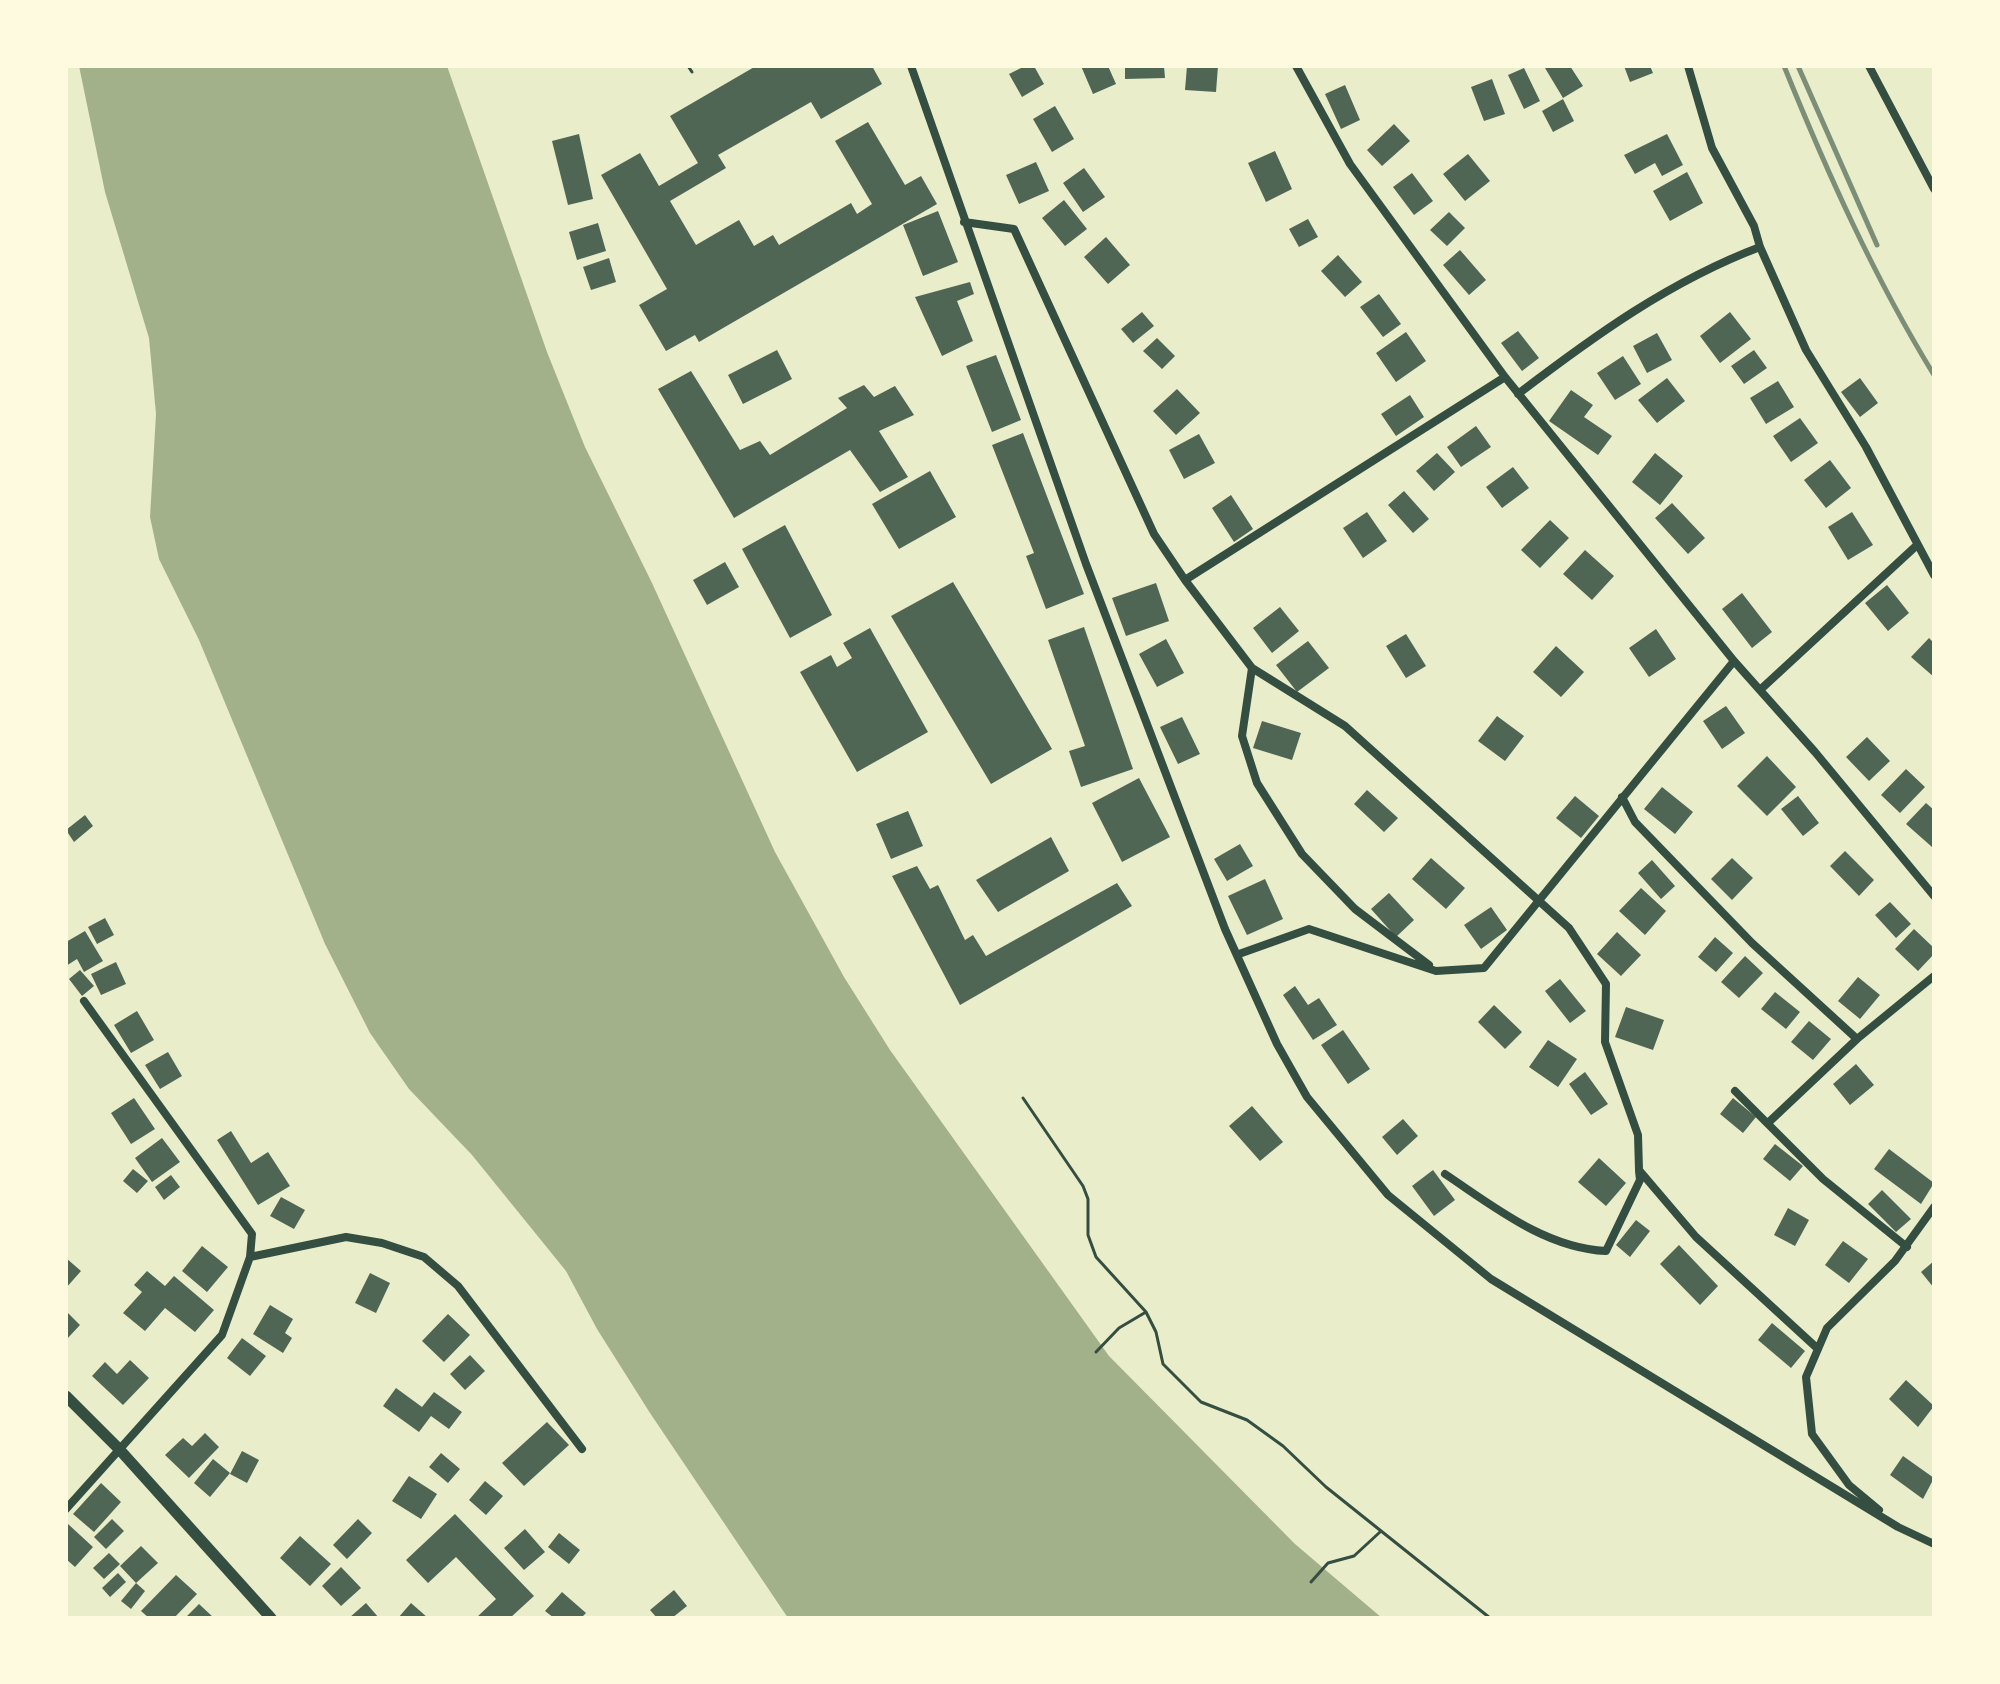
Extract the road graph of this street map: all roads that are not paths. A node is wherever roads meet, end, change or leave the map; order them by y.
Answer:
1 (911, 66) edge
2 (1296, 66) edge
3 (1688, 66) edge
4 (1869, 66) edge
5 (1934, 189) edge
6 (964, 222) junction
7 (1760, 247) junction
8 (1505, 377) junction
9 (1518, 394) junction
10 (1916, 546) junction
11 (1934, 575) edge
12 (1185, 580) junction
13 (1734, 661) junction
14 (1252, 668) junction
15 (1760, 690) junction
16 (1622, 797) junction
17 (1934, 896) edge
18 (1542, 901) junction
19 (1239, 954) junction
20 (1436, 971) junction
21 (1934, 976) edge
22 (84, 1001) dead end
23 (1857, 1039) junction
24 (1735, 1091) dead end
25 (1769, 1122) junction
26 (1639, 1170) junction
27 (1445, 1174) dead end
28 (1933, 1211) edge
29 (1907, 1247) junction
30 (250, 1257) junction
31 (1818, 1349) junction
32 (66, 1396) edge
33 (119, 1449) junction
34 (582, 1449) dead end
35 (66, 1509) edge
36 (1898, 1527) junction
37 (1934, 1544) edge
38 (271, 1618) edge

1 - 6 street
2 - 8 street
3 - 7 street
4 - 5 street
6 - 12 street
6 - 19 street
7 - 9 street
7 - 10 street
8 - 9 street
8 - 12 street
9 - 13 street
10 - 11 street
10 - 15 street
12 - 14 street
13 - 15 street
13 - 16 street
14 - 18 street
14 - 20 street
15 - 17 street
16 - 18 street
16 - 23 street
18 - 20 street
18 - 26 street
19 - 20 street
19 - 36 street
21 - 23 street
22 - 30 street
23 - 25 street
24 - 25 street
25 - 29 street
26 - 27 street
26 - 31 street
28 - 29 street
29 - 31 street
30 - 33 street
30 - 34 street
31 - 36 street
32 - 33 street
33 - 35 street
33 - 38 street
36 - 37 street

